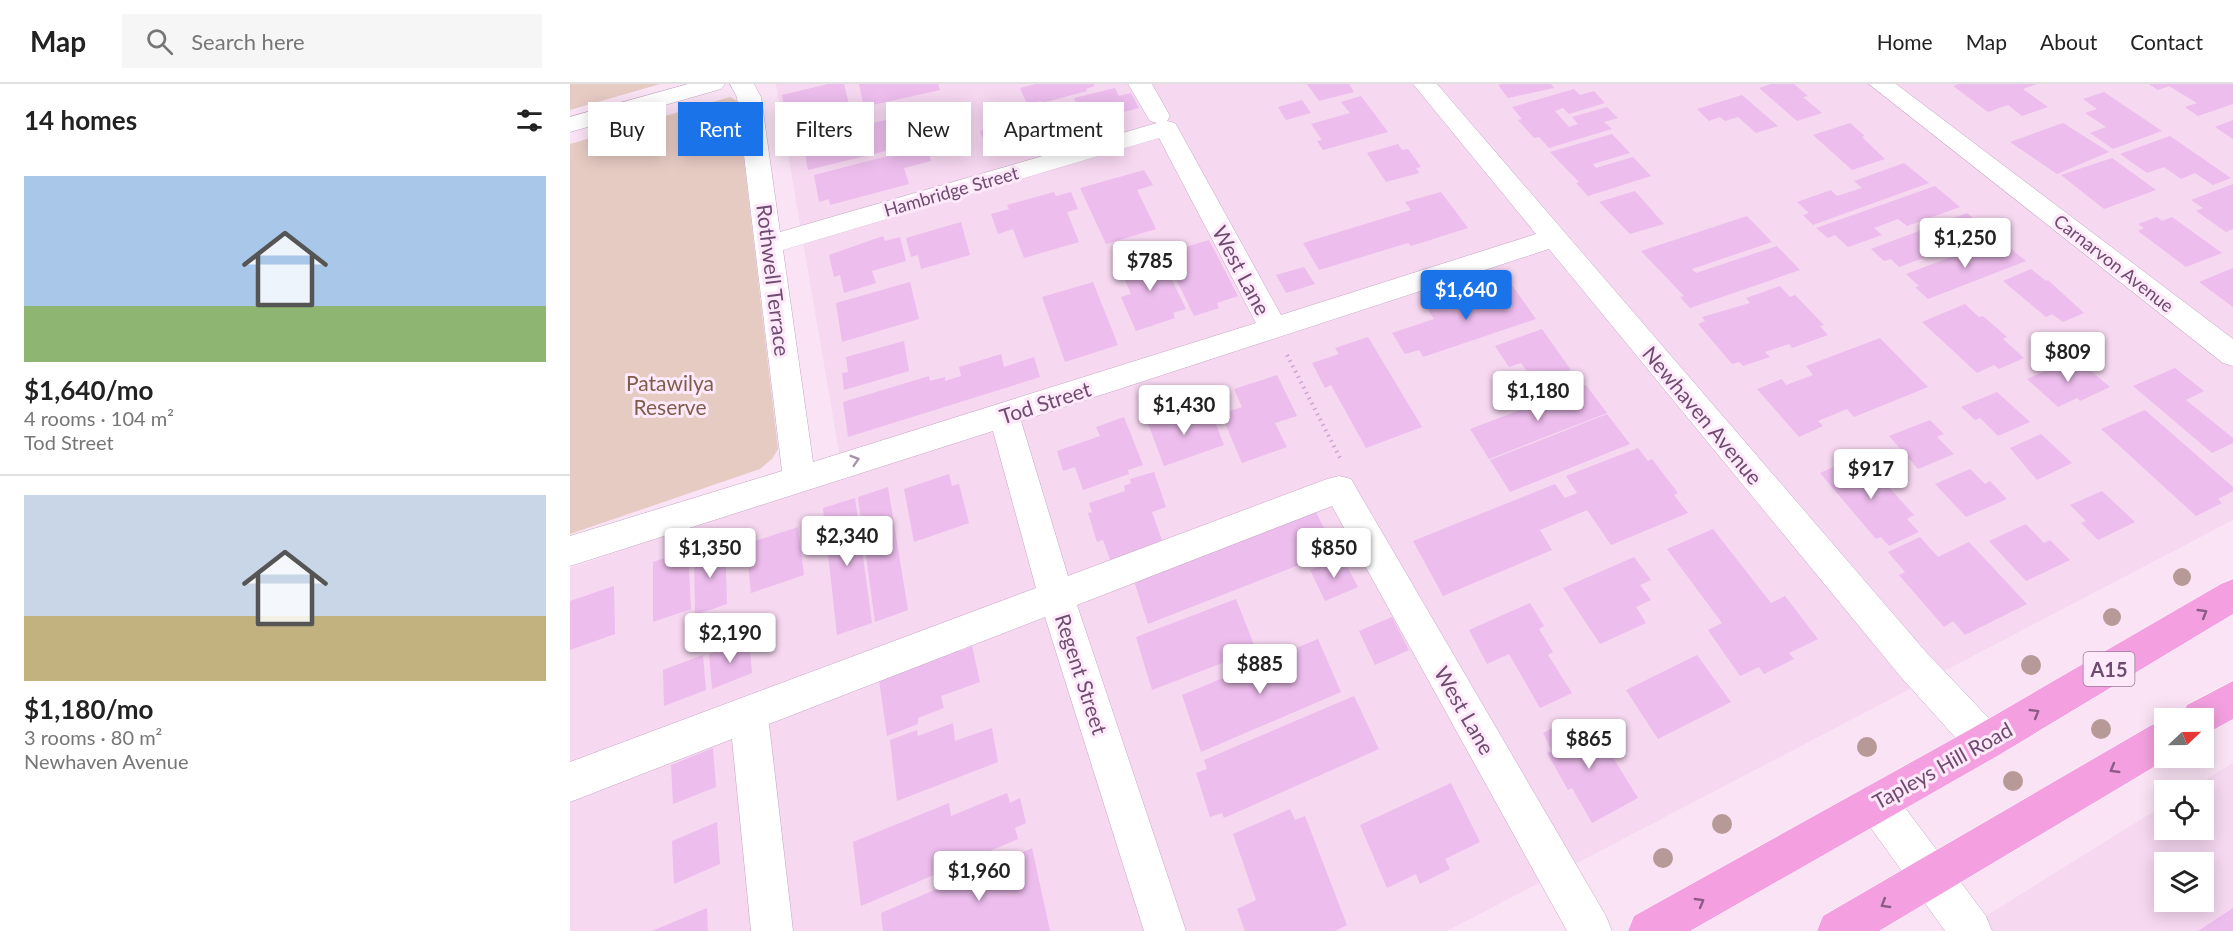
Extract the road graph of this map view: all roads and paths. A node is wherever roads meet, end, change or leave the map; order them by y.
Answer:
1 (713, 84) edge
2 (741, 84) edge
3 (1140, 84) edge
4 (1425, 84) edge
5 (1881, 84) edge
6 (1162, 122) junction
7 (570, 125) edge
8 (1553, 238) junction
9 (770, 244) junction
10 (1273, 327) junction
11 (2233, 355) edge
12 (1004, 415) junction
13 (799, 477) junction
14 (1341, 478) junction
15 (570, 550) edge
16 (2233, 595) edge
17 (1056, 596) junction
18 (2233, 699) edge
19 (2214, 710) edge
20 (749, 714) junction
21 (1985, 742) junction
22 (2154, 745) edge
23 (570, 782) edge
24 (1877, 803) junction
25 (1931, 876) junction
26 (772, 931) edge
27 (1165, 931) edge
28 (1591, 931) edge
29 (1649, 931) edge
30 (1838, 931) edge
31 (1971, 931) edge

1 - 7 street
2 - 9 street, Rothwell Terrace
3 - 6 street, West Lane
4 - 8 street, Newhaven Avenue
5 - 11 street, Carnarvon Avenue
6 - 9 street, Hambridge Street
6 - 10 street, West Lane
8 - 10 street, Tod Street
8 - 21 street, Newhaven Avenue
9 - 13 street, Rothwell Terrace
10 - 12 street, Tod Street
10 - 14 path, West Lane
13 -> 12 street, Tod Street
12 - 17 street, Regent Street
13 - 15 street, Tod Street
14 - 17 street
14 - 28 street, West Lane
21 -> 16 main road, Tapleys Hill Road / A15
17 - 20 street
17 - 27 street, Regent Street
18 - 19 main road
20 - 23 street
20 - 26 street
21 - 24 main road, Tapleys Hill Road / A15
22 -> 25 main road
24 - 25 street
29 -> 24 main road, Tapleys Hill Road / A15
25 -> 30 main road
25 - 31 street

